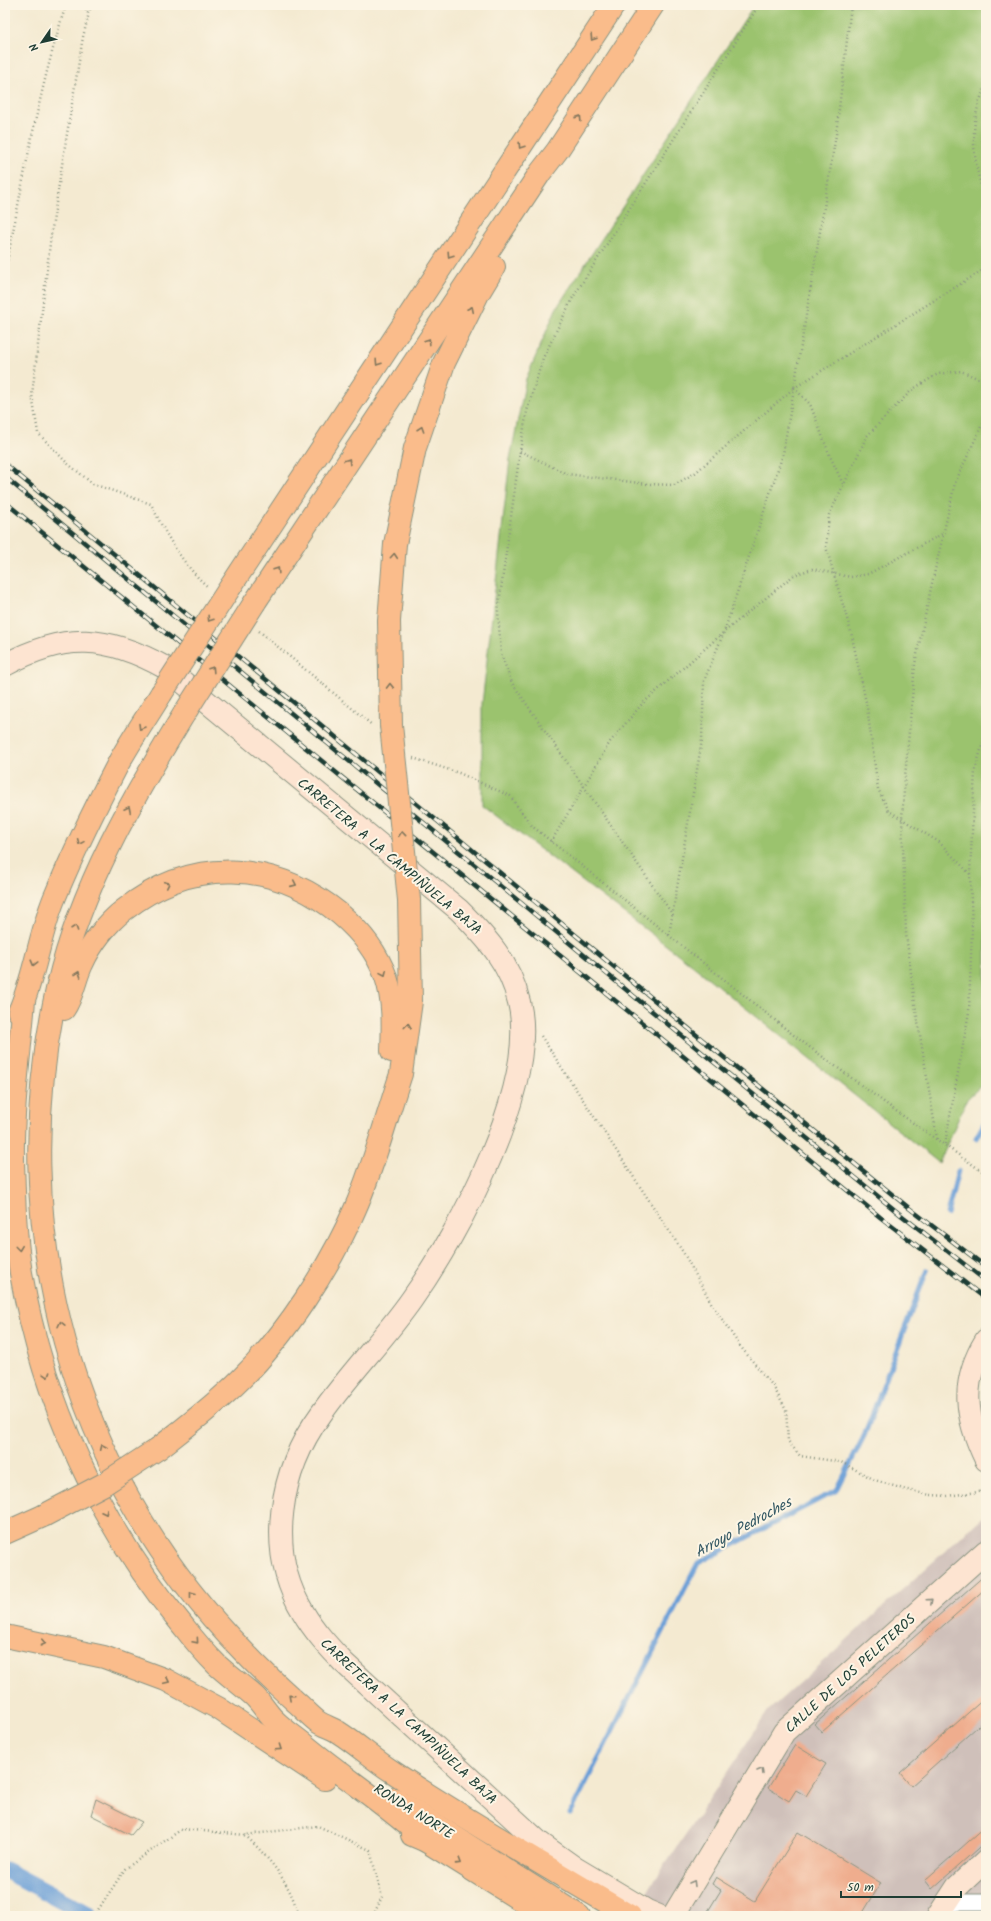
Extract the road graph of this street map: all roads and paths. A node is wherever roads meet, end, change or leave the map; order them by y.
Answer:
1 (66, 5) edge
2 (84, 5) edge
3 (91, 5) edge
4 (614, 5) edge
5 (653, 5) edge
6 (759, 5) edge
7 (852, 5) edge
8 (986, 86) edge
9 (557, 151) junction
10 (986, 201) edge
11 (986, 268) edge
12 (5, 272) edge
13 (986, 382) edge
14 (794, 388) junction
15 (986, 416) edge
16 (520, 451) junction
17 (844, 484) junction
18 (944, 533) junction
19 (833, 574) junction
20 (724, 632) junction
21 (5, 665) edge
22 (986, 733) edge
23 (583, 786) junction
24 (902, 819) junction
25 (552, 842) dead end
26 (970, 874) junction
27 (673, 915) junction
28 (669, 935) dead end
29 (24, 1000) junction
30 (537, 1030) dead end
31 (49, 1034) junction
32 (5, 1066) edge
33 (386, 1118) junction
34 (937, 1139) dead end
35 (945, 1144) dead end
36 (986, 1340) edge
37 (986, 1460) edge
38 (986, 1491) edge
39 (5, 1533) edge
40 (986, 1551) edge
41 (5, 1636) edge
42 (255, 1698) junction
43 (320, 1724) junction
44 (245, 1835) junction
45 (426, 1841) junction
46 (986, 1860) edge
47 (986, 1902) edge
48 (941, 1911) edge
49 (94, 1916) edge
50 (299, 1916) edge
51 (373, 1916) edge
52 (546, 1916) edge
53 (579, 1916) edge
54 (601, 1916) edge
55 (630, 1916) edge
56 (659, 1916) edge
57 (673, 1916) edge

1 - 12 path
2 - 3 path
4 -> 29 highway, bridge
9 -> 5 highway
6 - 16 path
7 - 14 path
8 - 10 path
31 -> 9 highway, bridge
33 -> 9 highway, bridge
11 - 14 path
13 - 17 path
14 - 16 path
14 - 17 path
14 - 20 path
15 - 18 path
16 - 23 path
17 - 19 path
18 - 19 path
18 - 24 path
19 - 20 path
19 - 24 path
20 - 23 path
20 - 27 path
21 - 56 street, CARRETERA A LA CAMPIÑUELA BAJA
22 - 26 path
23 - 25 path
23 - 27 path
24 - 26 path
24 - 34 path
26 - 35 path
27 - 28 path
29 - 32 highway
29 -> 42 highway
30 - 38 path
31 -> 33 highway
43 -> 31 highway
33 - 39 highway, bridge
36 - 37 street
57 -> 40 street, CALLE DE LOS PELETEROS
41 -> 45 highway
42 - 45 highway
42 - 53 highway, RONDA NORTE
43 - 54 highway, RONDA NORTE
43 - 55 highway
44 - 49 path
44 - 50 path
44 - 51 path
45 -> 52 highway
46 - 48 street
47 - 48 street

